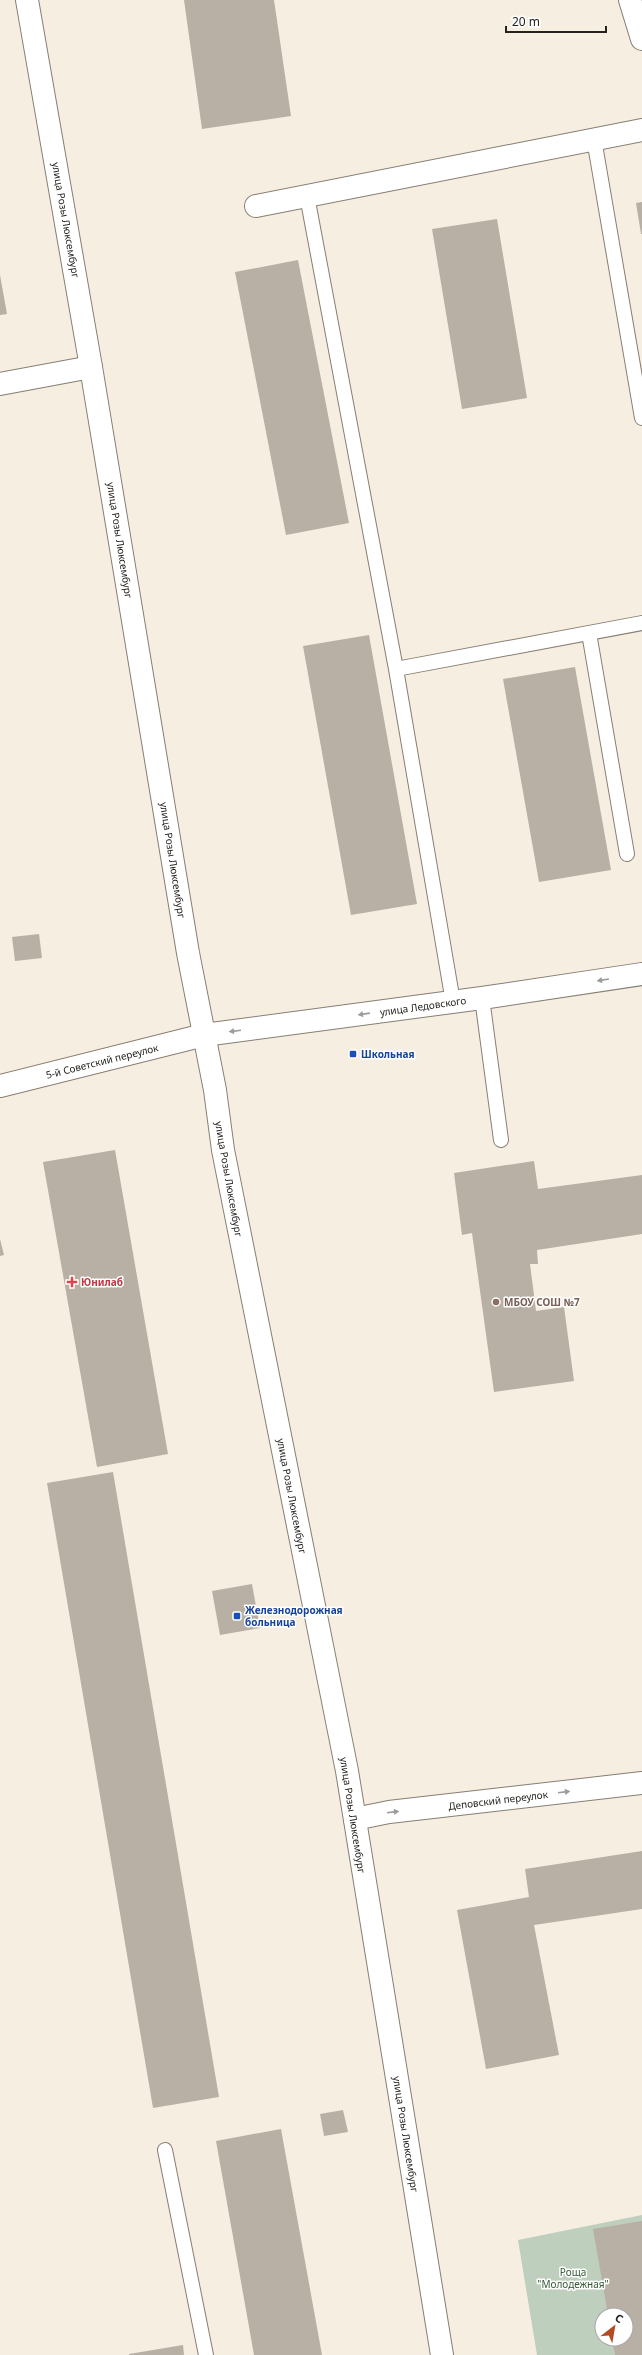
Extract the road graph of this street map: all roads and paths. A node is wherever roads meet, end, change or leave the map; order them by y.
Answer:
1 (27, 0) edge
2 (630, 0) edge
3 (642, 39) edge
4 (642, 130) edge
5 (594, 139) junction
6 (307, 196) junction
7 (256, 206) dead end
8 (91, 367) junction
9 (0, 384) edge
10 (642, 418) edge
11 (642, 623) edge
12 (589, 633) junction
13 (396, 669) junction
14 (626, 854) dead end
15 (642, 974) edge
16 (482, 998) junction
17 (453, 1002) junction
18 (204, 1035) junction
19 (0, 1086) edge
20 (501, 1140) dead end
21 (642, 1783) edge
22 (355, 1819) junction
23 (165, 2150) dead end
24 (206, 2355) edge
25 (442, 2355) edge

1 - 8 main road, улица Розы Люксембург
2 - 3 main road
4 - 5 main road
5 - 6 main road
5 - 10 lane
6 - 7 main road
6 - 13 lane
8 - 9 main road
8 - 18 main road, улица Розы Люксембург
11 - 12 lane
12 - 13 lane
12 - 14 lane
13 - 17 lane
15 -> 16 main road, улица Ледовского
16 - 17 main road, улица Ледовского
16 - 20 lane
17 -> 18 main road, улица Ледовского
18 - 19 main road, 5-й Советский переулок
18 - 22 main road, улица Розы Люксембург
22 -> 21 main road, Деповский переулок
22 - 25 main road, улица Розы Люксембург
23 - 24 lane

